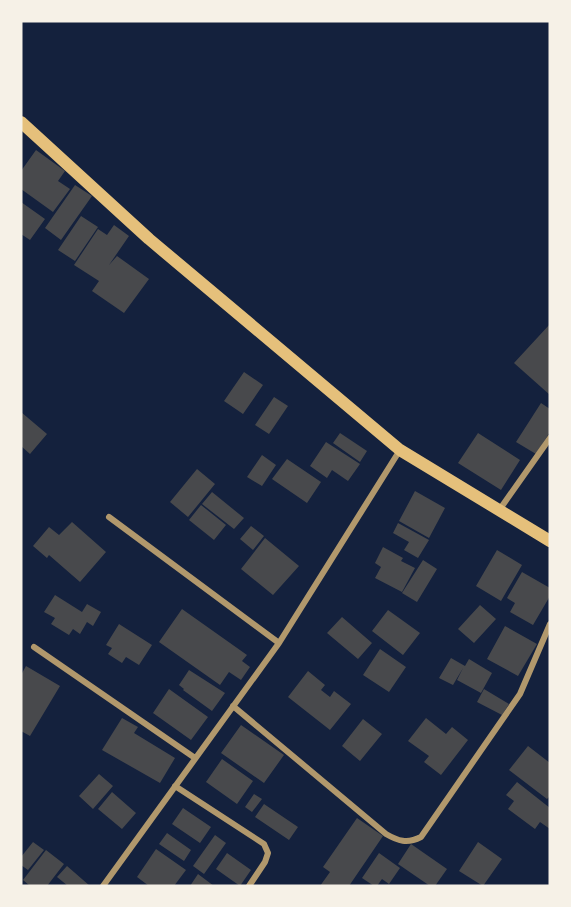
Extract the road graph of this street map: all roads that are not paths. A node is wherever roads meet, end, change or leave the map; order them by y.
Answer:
1 (21, 122) edge
2 (550, 438) edge
3 (400, 450) junction
4 (500, 509) junction
5 (109, 517) dead end
6 (550, 541) edge
7 (550, 624) edge
8 (279, 644) junction
9 (34, 647) dead end
10 (233, 706) junction
11 (195, 758) junction
12 (175, 786) junction
13 (104, 886) edge
14 (249, 886) edge

1 - 3 main road
2 - 4 street
3 - 4 main road
3 - 8 street
4 - 6 main road
5 - 8 street
7 - 10 street
8 - 10 street
9 - 11 street
10 - 11 street
11 - 12 street
12 - 13 street
12 - 14 street

